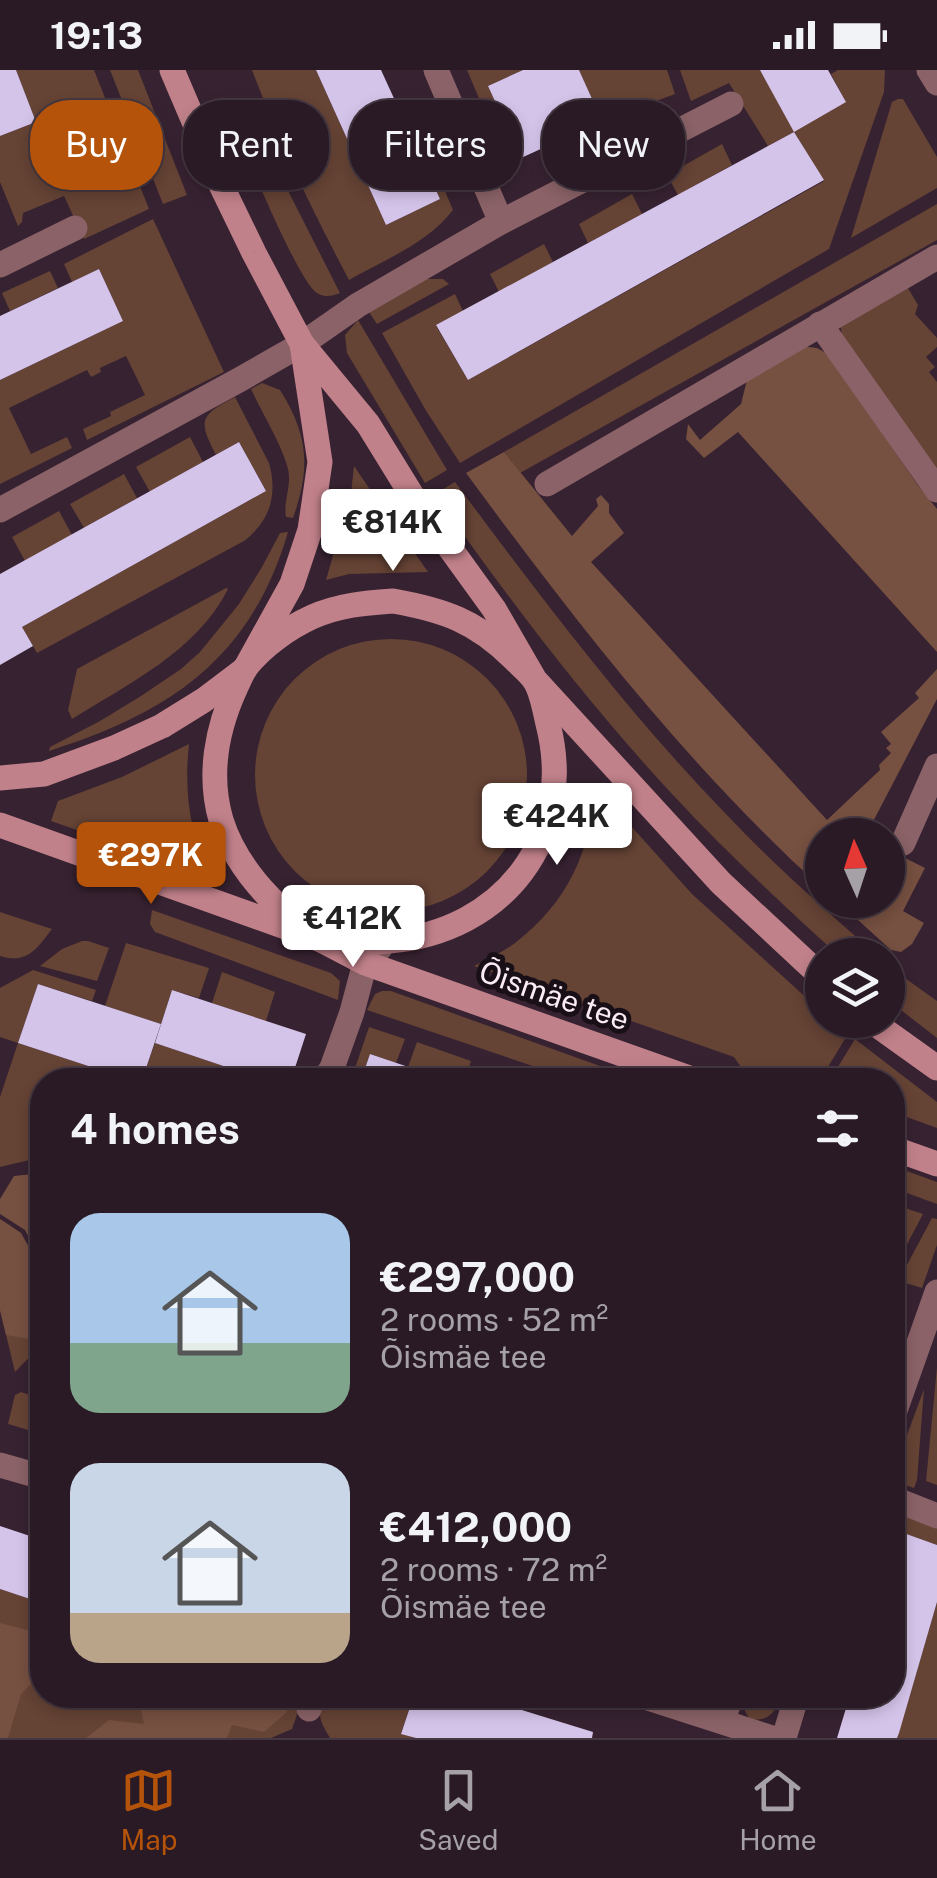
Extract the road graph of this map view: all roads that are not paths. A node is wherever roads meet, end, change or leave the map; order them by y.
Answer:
1 (172, 70) edge
2 (436, 70) edge
3 (930, 70) edge
4 (937, 83) edge
5 (731, 104) dead end
6 (501, 222) junction
7 (75, 228) dead end
8 (937, 257) edge
9 (0, 265) edge
10 (820, 324) junction
11 (302, 344) junction
12 (547, 484) dead end
13 (937, 490) edge
14 (0, 510) edge
15 (245, 669) junction
16 (535, 680) junction
17 (937, 766) edge
18 (0, 778) edge
19 (0, 824) edge
20 (905, 838) edge
21 (320, 940) junction
22 (387, 942) junction
23 (805, 961) edge
24 (365, 964) junction
25 (895, 1038) edge
26 (332, 1068) edge
27 (662, 1068) edge
28 (937, 1068) edge
29 (905, 1153) edge
30 (937, 1164) edge
31 (937, 1292) edge
32 (905, 1382) edge
33 (0, 1465) edge
34 (30, 1474) edge
35 (905, 1503) edge
36 (937, 1516) edge
37 (680, 1708) edge
38 (727, 1708) edge
39 (793, 1708) edge
40 (722, 1721) junction
41 (772, 1738) edge
42 (784, 1738) edge

1 - 11 main road
2 - 6 street
3 - 4 street
5 - 6 street
6 - 11 street
7 - 9 street
8 - 10 street
10 - 12 street
10 - 13 street
11 - 14 street
11 - 15 main road
11 - 16 main road
15 - 16 main road
15 - 18 main road
15 - 21 main road
16 - 22 main road
16 - 23 main road
17 - 20 street
19 - 21 main road, Õismäe tee
21 - 22 main road
21 - 24 main road, Õismäe tee
22 - 24 street
24 - 26 street
24 - 27 main road, Õismäe tee
25 - 28 main road
29 - 30 main road
31 - 32 street
33 - 34 street
35 - 36 street
37 - 40 street
38 - 40 street
39 - 42 street
40 - 41 street

